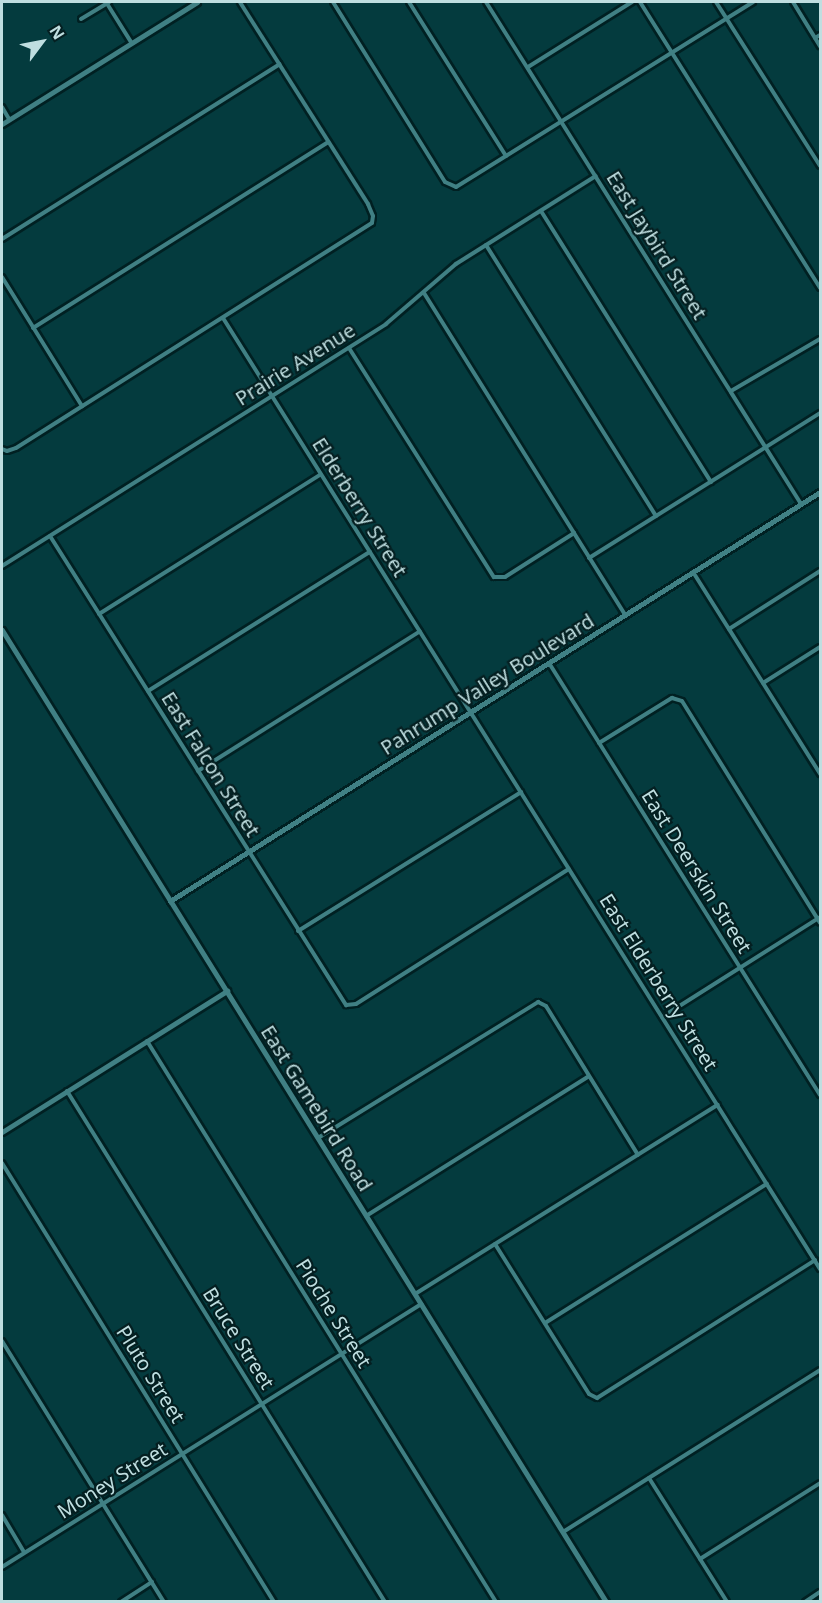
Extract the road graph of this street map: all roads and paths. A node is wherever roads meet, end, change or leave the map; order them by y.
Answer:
1 (107, 2) edge
2 (196, 2) edge
3 (240, 2) edge
4 (333, 2) edge
5 (409, 2) edge
6 (486, 2) edge
7 (632, 2) edge
8 (640, 2) edge
9 (716, 2) edge
10 (753, 2) edge
11 (793, 2) edge
12 (727, 18) junction
13 (81, 19) dead end
14 (820, 35) edge
15 (815, 38) junction
16 (131, 42) junction
17 (820, 46) edge
18 (672, 52) junction
19 (279, 64) junction
20 (528, 67) junction
21 (2, 107) edge
22 (9, 119) junction
23 (562, 121) junction
24 (2, 124) edge
25 (328, 142) junction
26 (506, 156) junction
27 (820, 166) edge
28 (596, 176) junction
29 (541, 211) junction
30 (2, 239) edge
31 (486, 245) junction
32 (2, 277) edge
33 (820, 288) edge
34 (424, 293) junction
35 (223, 318) junction
36 (33, 328) junction
37 (820, 339) edge
38 (349, 348) junction
39 (731, 391) junction
40 (272, 396) junction
41 (82, 406) junction
42 (820, 414) edge
43 (766, 447) junction
44 (3, 450) edge
45 (321, 474) junction
46 (711, 482) junction
47 (820, 492) edge
48 (801, 504) junction
49 (656, 516) junction
50 (574, 533) junction
51 (50, 536) junction
52 (370, 552) junction
53 (589, 558) junction
54 (2, 566) edge
55 (820, 571) edge
56 (693, 572) junction
57 (99, 614) junction
58 (625, 615) junction
59 (729, 629) junction
60 (2, 630) edge
61 (420, 631) junction
62 (820, 647) edge
63 (549, 663) junction
64 (763, 683) junction
65 (148, 691) junction
66 (471, 712) junction
67 (599, 743) junction
68 (198, 771) junction
69 (820, 774) edge
70 (520, 792) junction
71 (248, 852) junction
72 (569, 869) junction
73 (170, 900) junction
74 (820, 920) edge
75 (298, 931) junction
76 (741, 968) junction
77 (227, 991) junction
78 (662, 1017) junction
79 (147, 1041) junction
80 (589, 1075) junction
81 (67, 1091) junction
82 (820, 1095) edge
83 (718, 1105) junction
84 (2, 1132) edge
85 (318, 1138) junction
86 (638, 1155) junction
87 (2, 1163) edge
88 (767, 1184) junction
89 (366, 1216) junction
90 (495, 1244) junction
91 (815, 1260) junction
92 (820, 1269) edge
93 (415, 1294) junction
94 (421, 1304) junction
95 (545, 1323) junction
96 (2, 1341) edge
97 (342, 1354) junction
98 (820, 1370) edge
99 (262, 1403) junction
100 (182, 1453) junction
101 (649, 1477) junction
102 (820, 1483) edge
103 (103, 1503) junction
104 (2, 1515) edge
105 (563, 1532) junction
106 (24, 1552) junction
107 (700, 1559) junction
108 (2, 1567) edge
109 (152, 1582) junction
110 (820, 1592) edge
111 (121, 1602) edge
112 (164, 1602) edge
113 (274, 1602) edge
114 (385, 1602) edge
115 (496, 1602) edge
116 (606, 1602) edge
117 (727, 1602) edge
118 (805, 1602) edge

1 - 13 street
1 - 16 street
2 - 16 main road
3 - 19 street
4 - 26 street
5 - 26 street
6 - 20 street, East Jaybird Street
7 - 20 street
8 - 18 street
9 - 12 street
10 - 12 street
11 - 15 street
12 - 18 street
12 - 27 street
14 - 15 street
15 - 17 street
16 - 22 main road
18 - 23 street
18 - 33 street
19 - 25 street
19 - 30 street
20 - 23 street, East Jaybird Street
21 - 22 street
22 - 24 main road
23 - 26 street
23 - 28 street, East Jaybird Street
25 - 35 street
25 - 36 street
28 - 29 street, Prairie Avenue
28 - 39 street, East Jaybird Street
29 - 31 street, Prairie Avenue
29 - 46 street
31 - 34 street, Prairie Avenue
31 - 49 street
32 - 36 street
34 - 38 street, Prairie Avenue
34 - 50 street
35 - 40 street, Elderberry Street
35 - 41 street
36 - 41 street
37 - 39 street
38 - 40 street, Prairie Avenue
38 - 50 street
39 - 43 street, East Jaybird Street
40 - 45 street, Elderberry Street
40 - 51 street, Prairie Avenue
41 - 44 street
42 - 43 street
43 - 46 street
43 - 48 street, East Jaybird Street
45 - 52 street, Elderberry Street
45 - 57 street
46 - 49 street
47 - 48 main road, Pahrump Valley Boulevard
48 - 56 main road, Pahrump Valley Boulevard
49 - 53 street
50 - 53 street
51 - 54 street, Prairie Avenue
51 - 57 street, East Falcon Street
52 - 61 street, Elderberry Street
52 - 65 street
53 - 58 street
55 - 59 street
56 - 58 main road, Pahrump Valley Boulevard
56 - 59 street
57 - 65 street, East Falcon Street
58 - 63 main road, Pahrump Valley Boulevard
59 - 64 street
60 - 73 main road, East Gamebird Road
61 - 66 street, Elderberry Street
61 - 68 street
62 - 64 street
63 - 66 main road, Pahrump Valley Boulevard
63 - 67 street, East Deerskin Street
64 - 69 street
65 - 68 street, East Falcon Street
66 - 70 street, East Elderberry Street
66 - 71 main road, Pahrump Valley Boulevard
67 - 74 street
67 - 76 street, East Deerskin Street
68 - 71 street, East Falcon Street
70 - 72 street, East Elderberry Street
70 - 75 street
71 - 73 main road, Pahrump Valley Boulevard
71 - 75 street, East Falcon Street
72 - 75 street, East Falcon Street
72 - 78 street, East Elderberry Street
73 - 77 main road, East Gamebird Road
74 - 76 street
76 - 78 street
76 - 82 street, East Deerskin Street
77 - 79 main road
77 - 85 main road, East Gamebird Road
78 - 83 street, East Elderberry Street
79 - 81 main road
79 - 97 street, Pioche Street
80 - 85 street
80 - 86 street
80 - 89 street
81 - 84 main road
81 - 99 street, Bruce Street
83 - 86 street
83 - 88 street, East Elderberry Street
85 - 89 main road, East Gamebird Road
86 - 90 street
87 - 100 street, Pluto Street
88 - 91 street, East Elderberry Street
88 - 95 street
89 - 93 main road, East Gamebird Road
90 - 93 street
90 - 95 street
91 - 92 street, East Elderberry Street
91 - 95 street
93 - 94 main road, East Gamebird Road
94 - 97 street, Money Street
94 - 105 main road, East Gamebird Road
96 - 103 street
97 - 99 street, Money Street
97 - 115 street, Pioche Street
98 - 101 street
99 - 100 street, Money Street
99 - 114 street, Bruce Street
100 - 103 street, Money Street
100 - 113 street, Pluto Street
101 - 105 street
101 - 107 street
102 - 107 street
103 - 106 street, Money Street
103 - 109 street
104 - 106 street
105 - 116 main road, East Gamebird Road
106 - 108 street, Money Street
107 - 117 street
109 - 111 street
109 - 112 street
110 - 118 street

